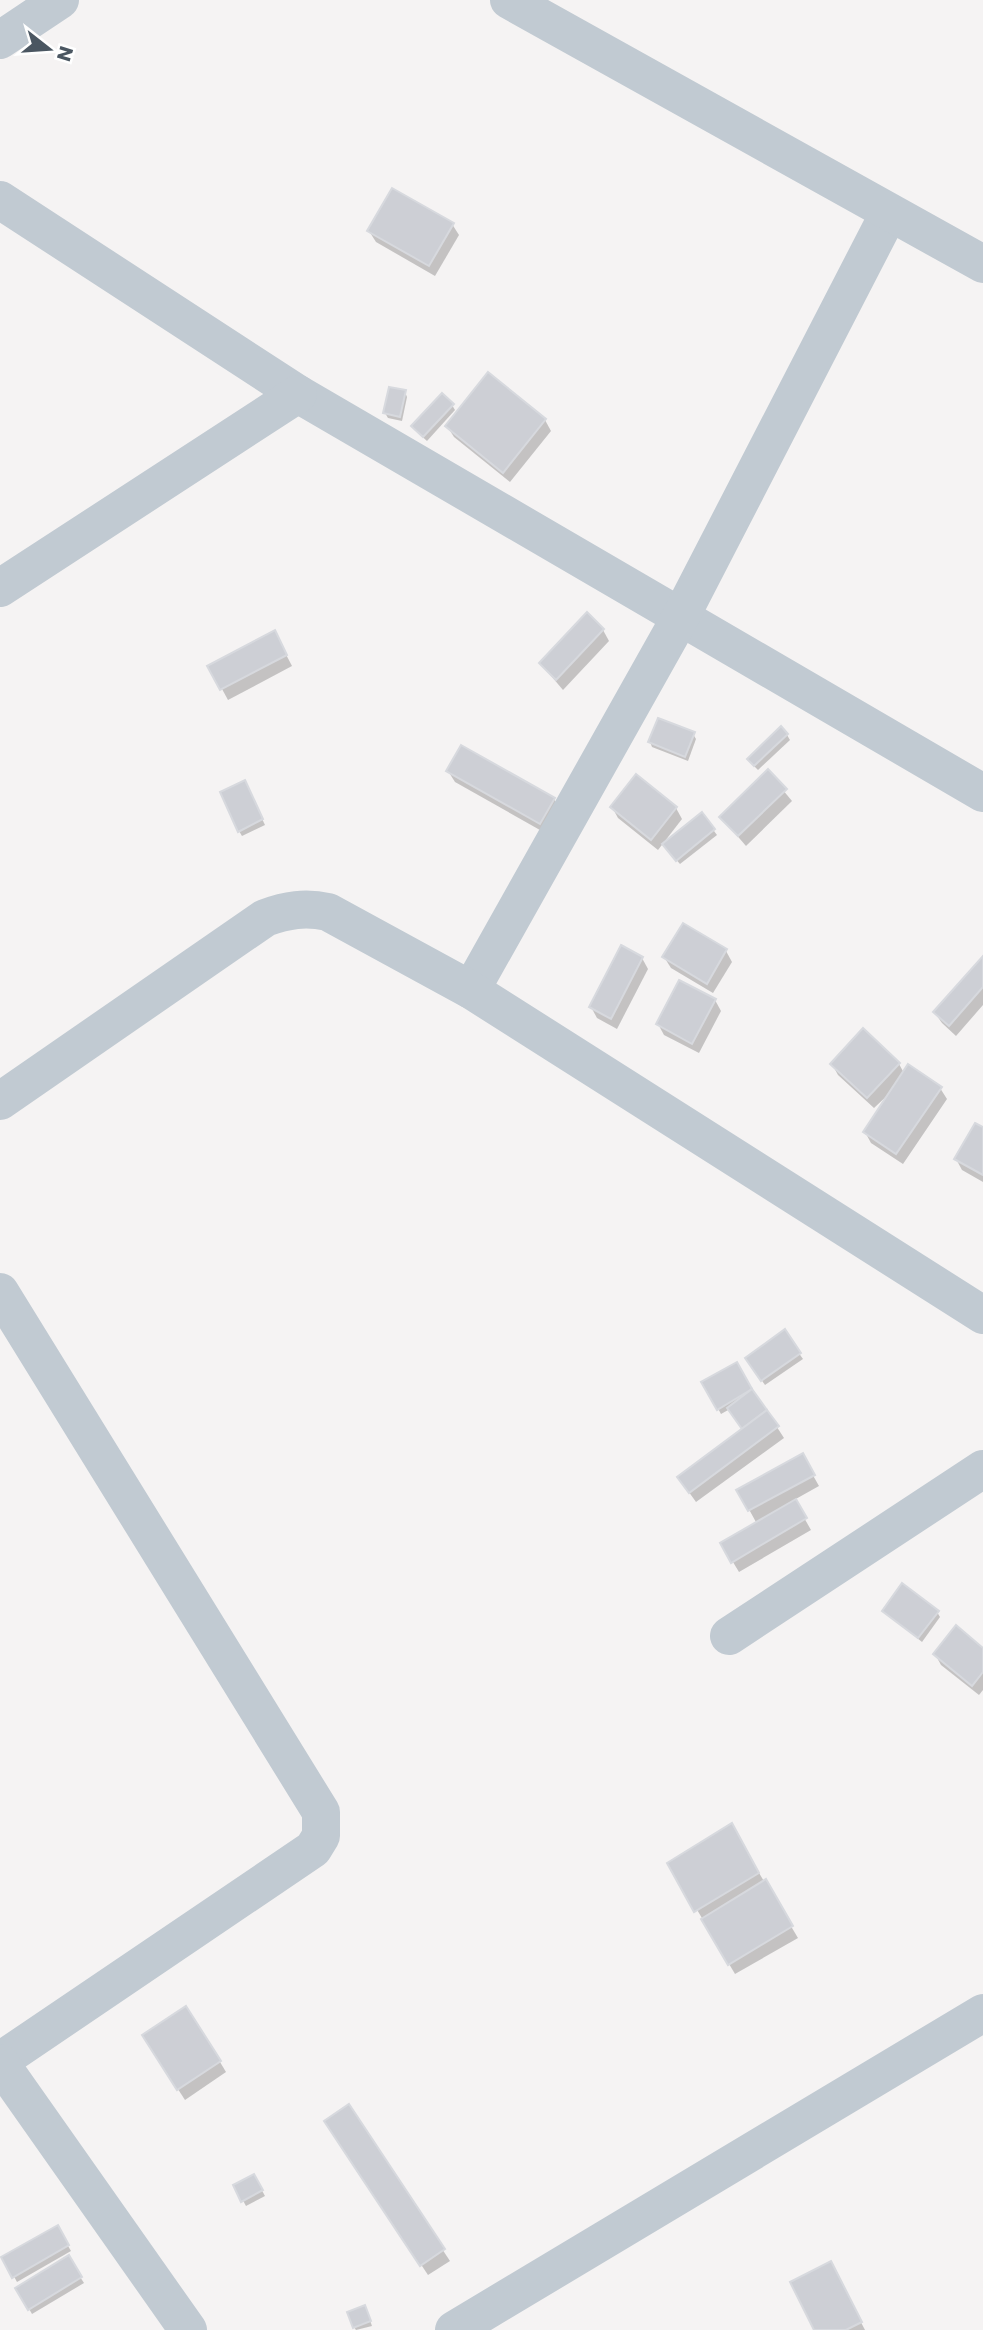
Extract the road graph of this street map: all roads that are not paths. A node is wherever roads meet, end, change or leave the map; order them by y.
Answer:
1 (60, 0) edge
2 (509, 0) edge
3 (0, 40) edge
4 (0, 200) edge
5 (888, 213) junction
6 (983, 264) edge
7 (298, 394) junction
8 (0, 588) edge
9 (680, 618) junction
10 (983, 793) edge
11 (471, 990) junction
12 (0, 1101) edge
13 (0, 1292) edge
14 (983, 1315) edge
15 (983, 1469) edge
16 (729, 1636) dead end
17 (983, 2013) edge
18 (0, 2062) edge
19 (188, 2330) edge
20 (454, 2330) edge

1 - 3 street
2 - 5 street
4 - 7 street
5 - 6 street
5 - 9 street
7 - 8 street
7 - 9 street
9 - 10 street
9 - 11 street
11 - 12 street
11 - 14 street
13 - 18 street
15 - 16 street
17 - 20 street
18 - 19 street

